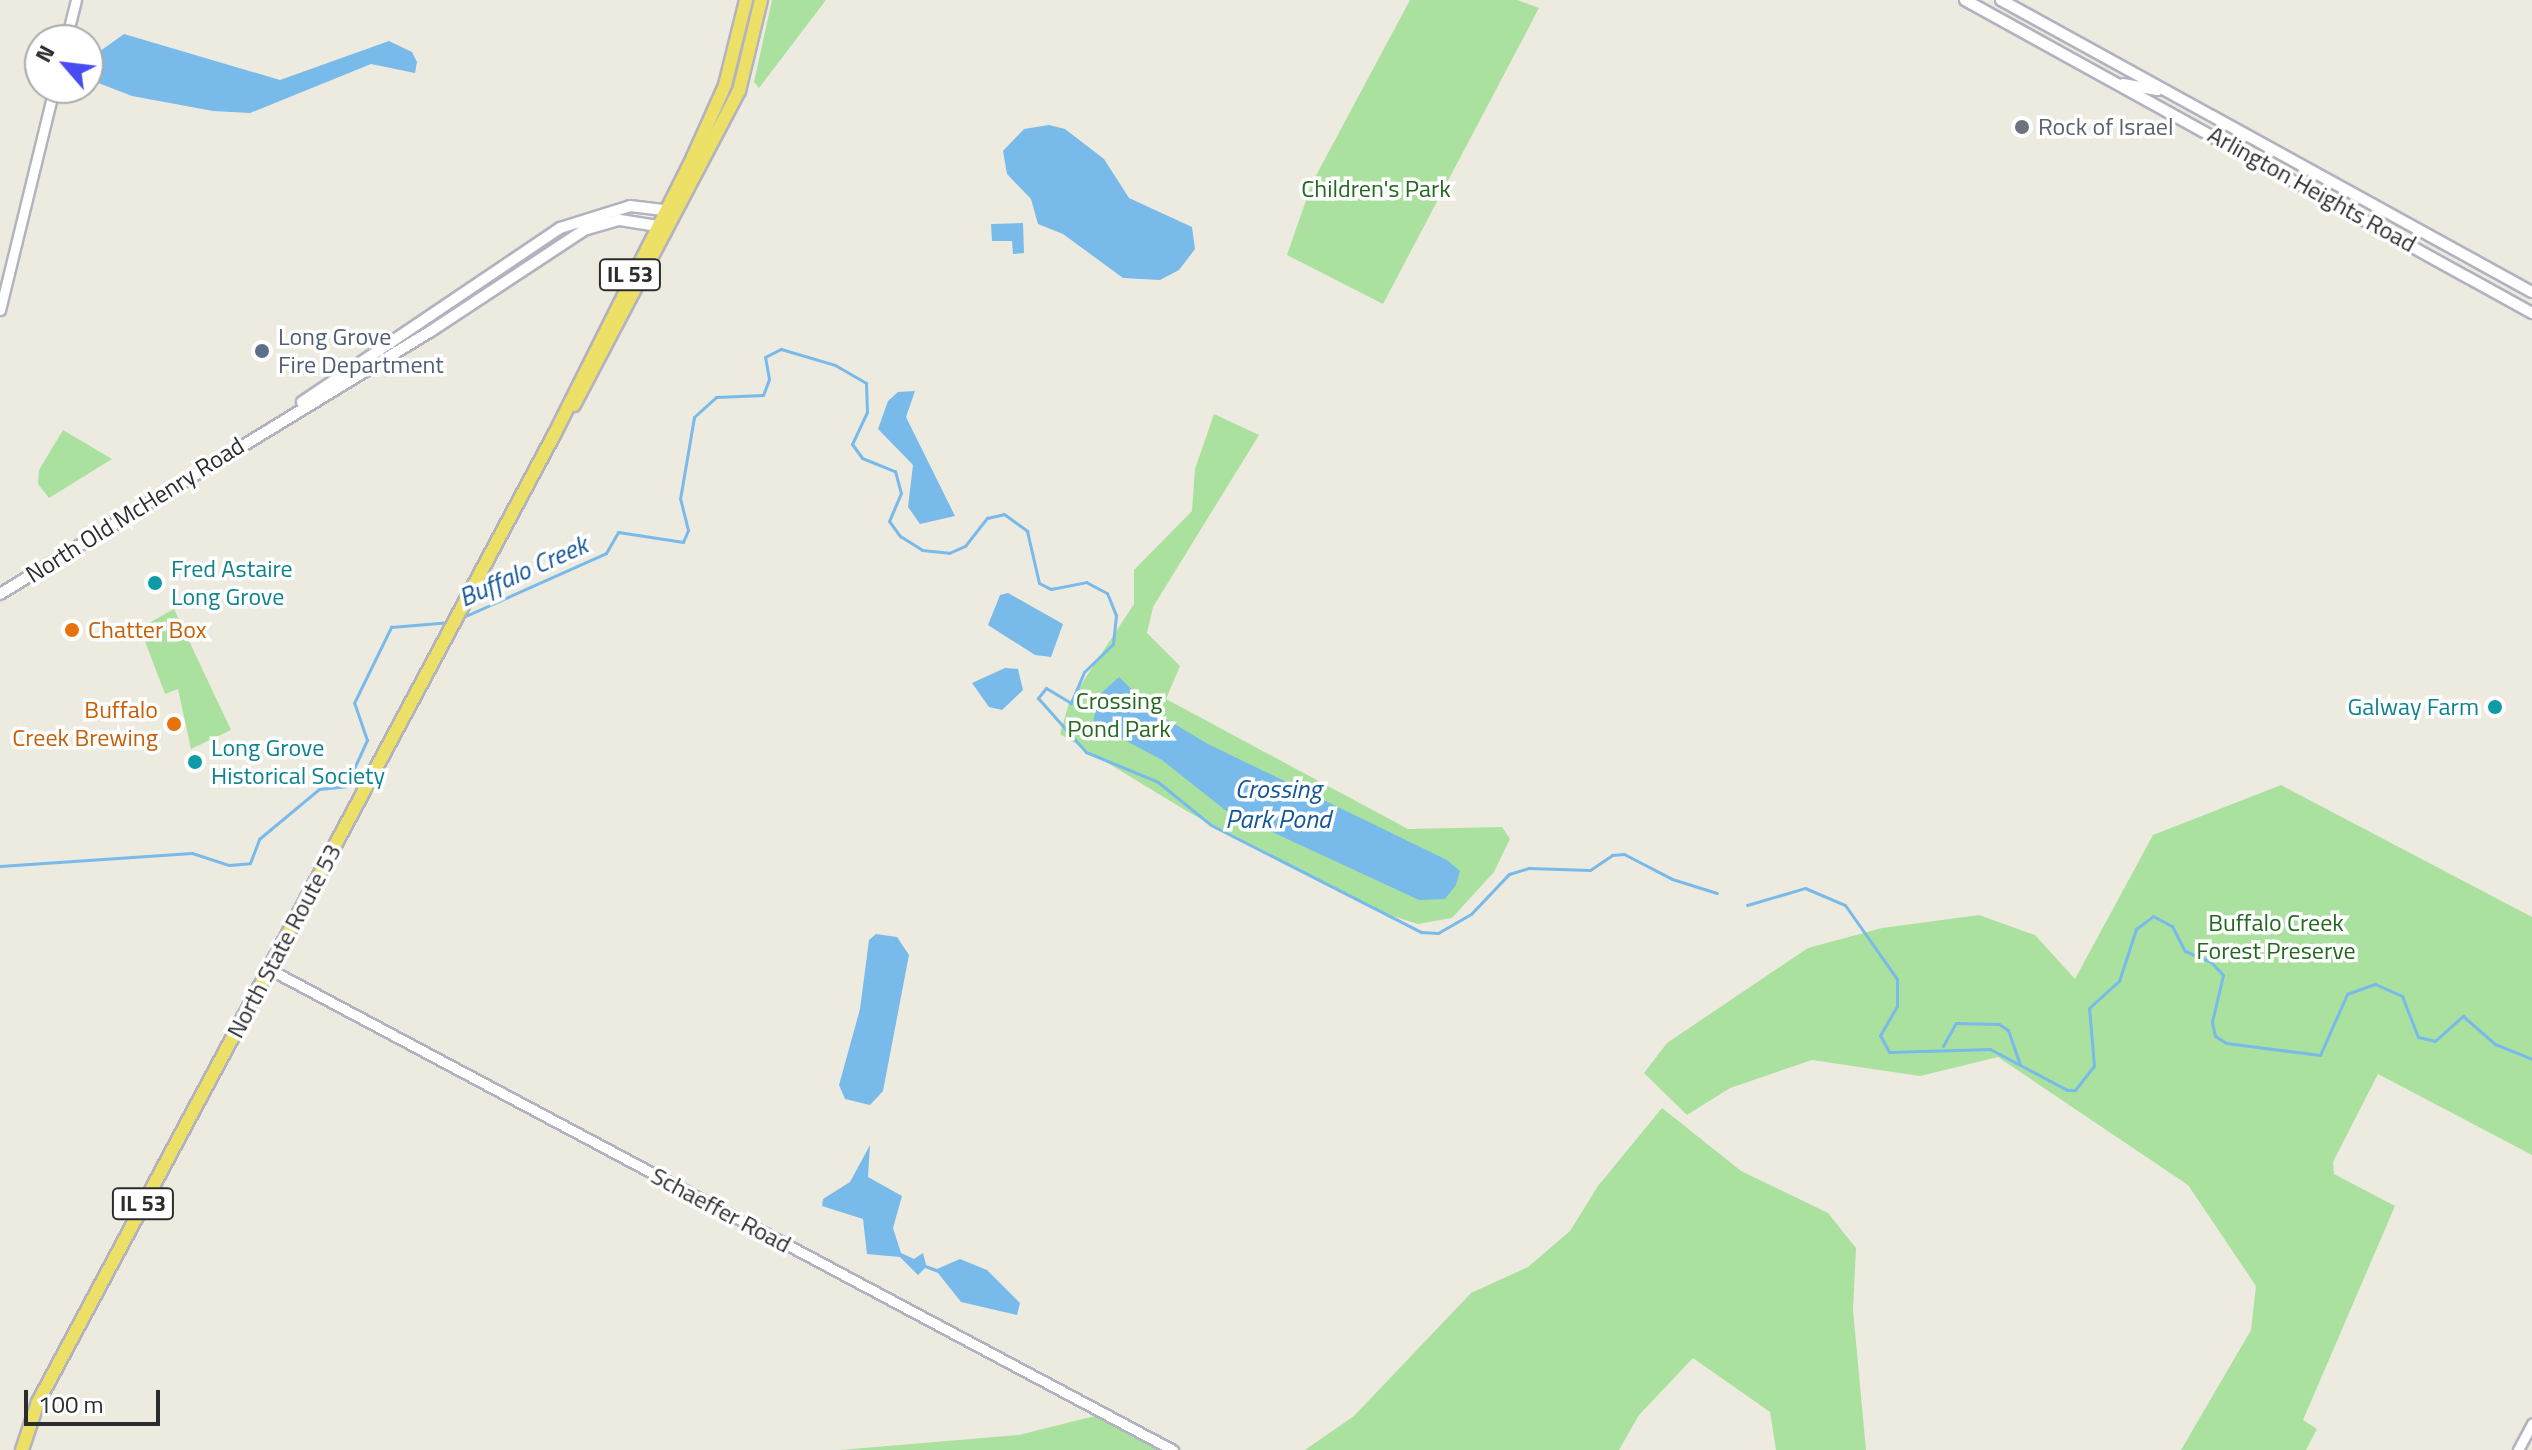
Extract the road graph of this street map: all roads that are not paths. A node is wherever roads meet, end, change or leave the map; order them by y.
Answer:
1 (76, 0) edge
2 (746, 0) edge
3 (761, 0) edge
4 (1965, 0) edge
5 (2001, 0) edge
6 (70, 24) edge
7 (2122, 85) junction
8 (2182, 97) junction
9 (50, 104) edge
10 (664, 209) junction
11 (678, 213) junction
12 (656, 224) junction
13 (669, 229) junction
14 (2532, 292) edge
15 (0, 310) edge
16 (2532, 313) edge
17 (270, 426) junction
18 (554, 435) junction
19 (0, 594) edge
20 (269, 969) junction
21 (2532, 1424) edge
22 (22, 1450) edge
23 (1173, 1450) edge
24 (2518, 1450) edge

1 - 6 street
2 - 10 main road, North State Route 53 / IL 53
3 - 11 main road, North State Route 53 / IL 53
4 - 7 main road, Arlington Heights Road
5 - 8 main road, Arlington Heights Road
7 - 8 main road
7 - 16 main road, Arlington Heights Road
8 - 14 main road, Arlington Heights Road
9 - 15 street
10 - 11 main road, North Old McHenry Road
10 - 12 main road, North State Route 53 / IL 53
10 - 17 main road, North Old McHenry Road
11 - 13 main road, North State Route 53 / IL 53
12 - 13 main road, North Old McHenry Road
12 - 17 main road, North Old McHenry Road
12 - 18 main road, North State Route 53 / IL 53
13 - 18 main road, North State Route 53 / IL 53
17 - 19 main road, North Old McHenry Road
18 - 20 main road, North State Route 53 / IL 53
20 - 22 main road, North State Route 53 / IL 53
20 - 23 street, Schaeffer Road
21 - 24 street

